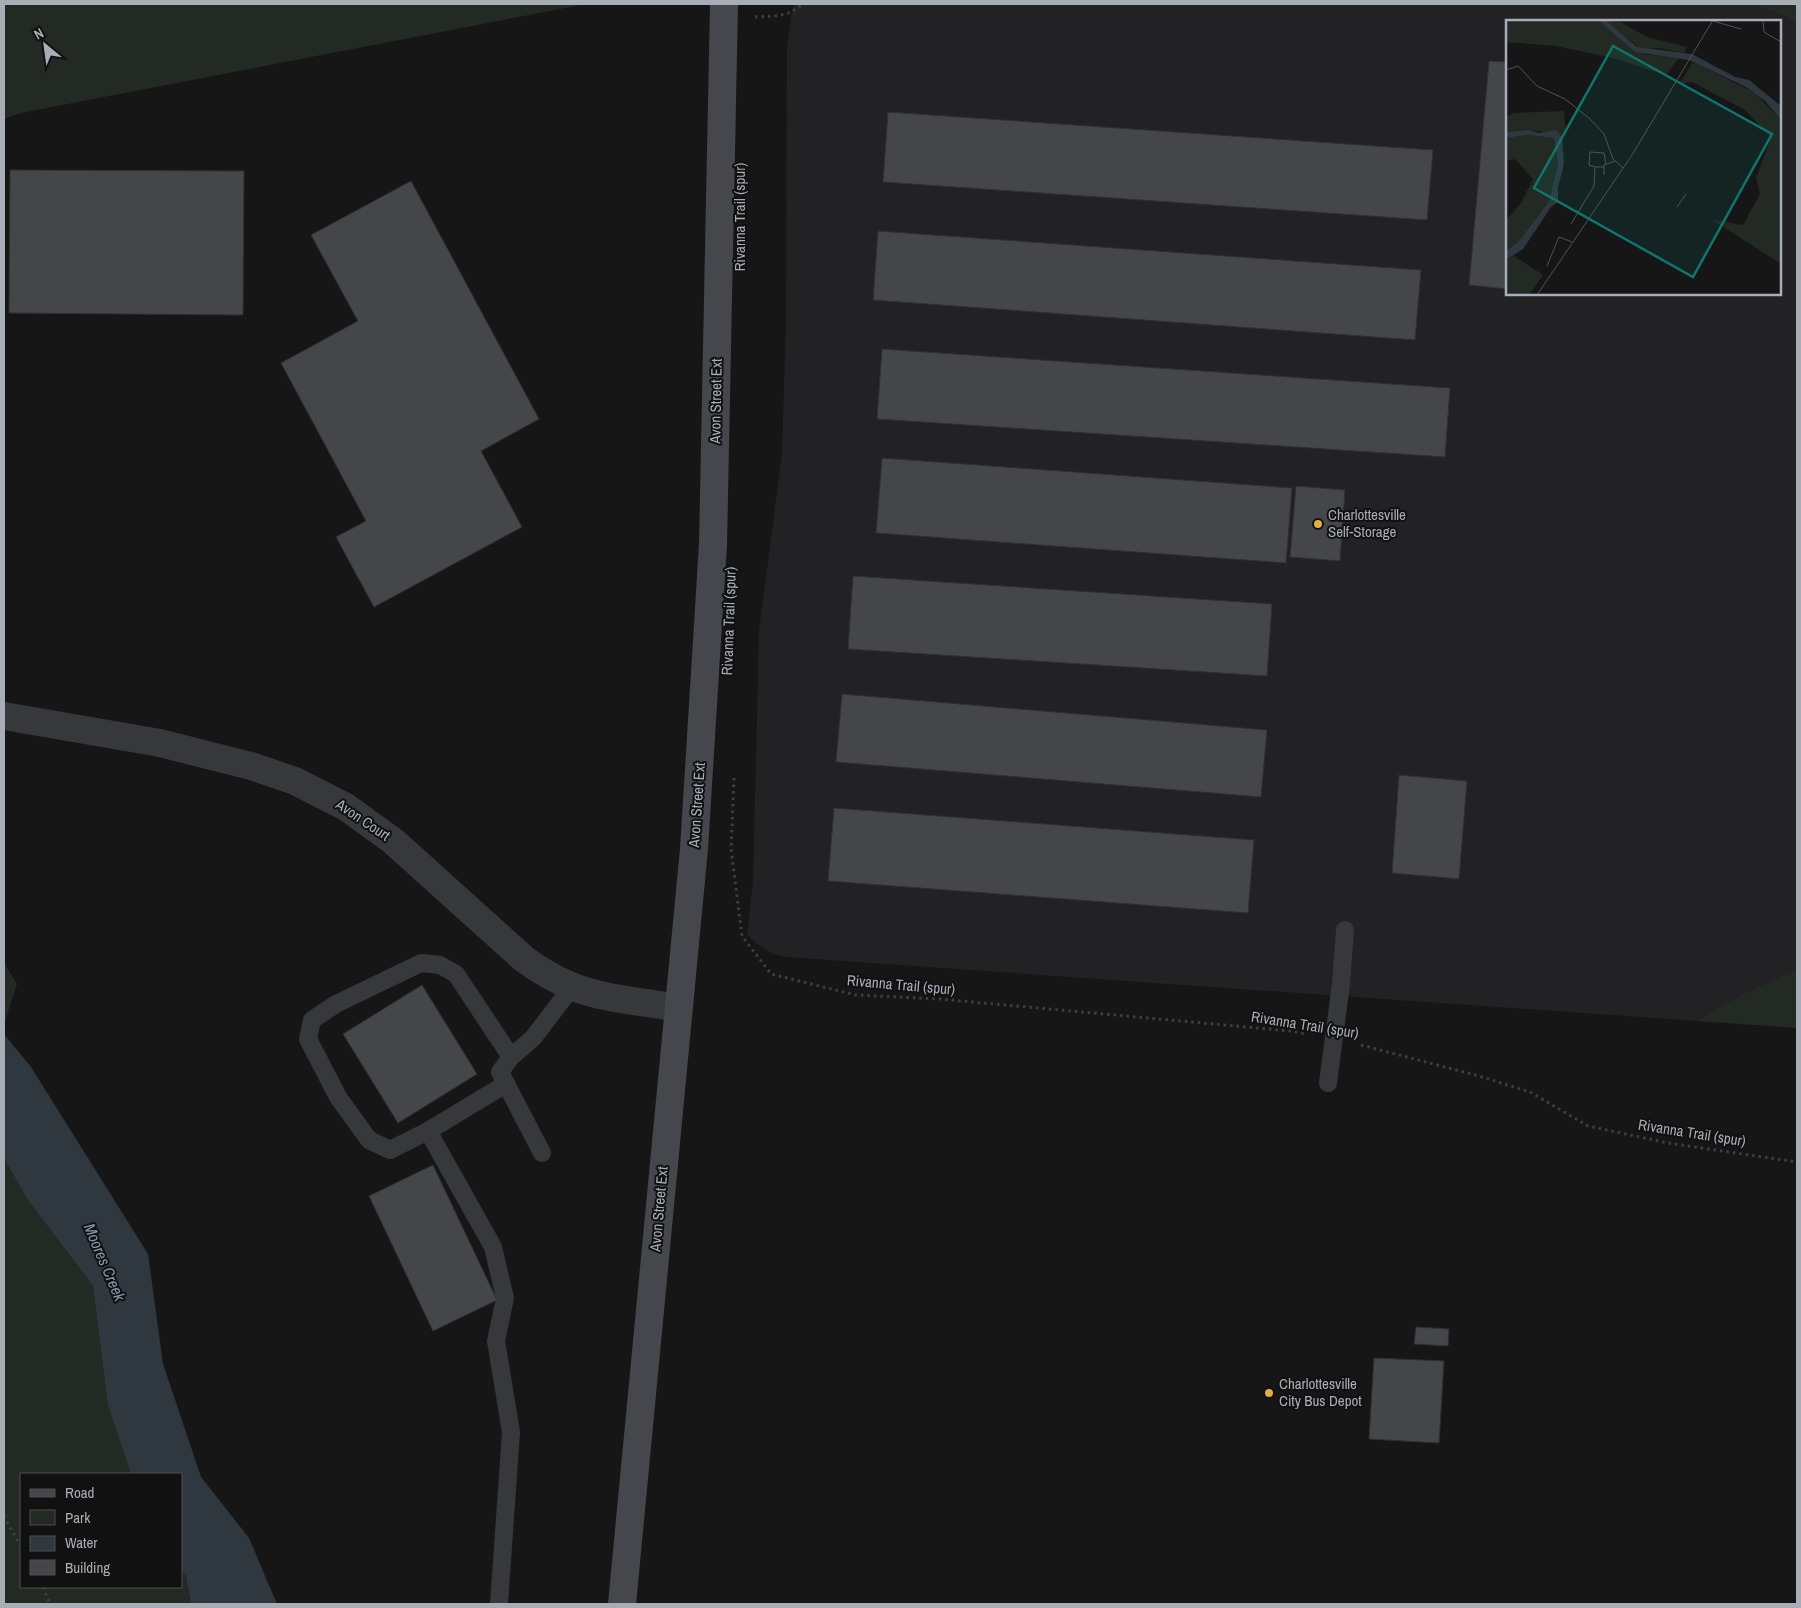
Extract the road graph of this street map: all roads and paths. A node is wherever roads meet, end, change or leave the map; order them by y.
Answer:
1 (724, 4) edge
2 (802, 4) edge
3 (751, 18) dead end
4 (4, 716) edge
5 (734, 770) dead end
6 (1345, 930) dead end
7 (572, 987) junction
8 (678, 1008) junction
9 (1334, 1039) junction
10 (510, 1057) junction
11 (1328, 1083) dead end
12 (506, 1084) junction
13 (428, 1131) junction
14 (542, 1153) dead end
15 (1797, 1162) edge
16 (4, 1516) edge
17 (20, 1545) edge
18 (43, 1588) edge
19 (50, 1604) edge
20 (499, 1604) edge
21 (622, 1604) edge

1 - 8 main road, Avon Street Ext
2 - 3 path
4 - 7 street, Avon Court
5 - 9 path, Rivanna Trail (spur)
6 - 9 lane
7 - 8 street, Avon Court
7 - 10 lane
8 - 21 main road, Avon Street Ext
9 - 11 lane
9 - 15 path, Rivanna Trail (spur)
10 - 12 lane
10 - 13 lane
12 - 13 lane
12 - 14 lane
13 - 20 lane
16 - 17 path
18 - 19 path

